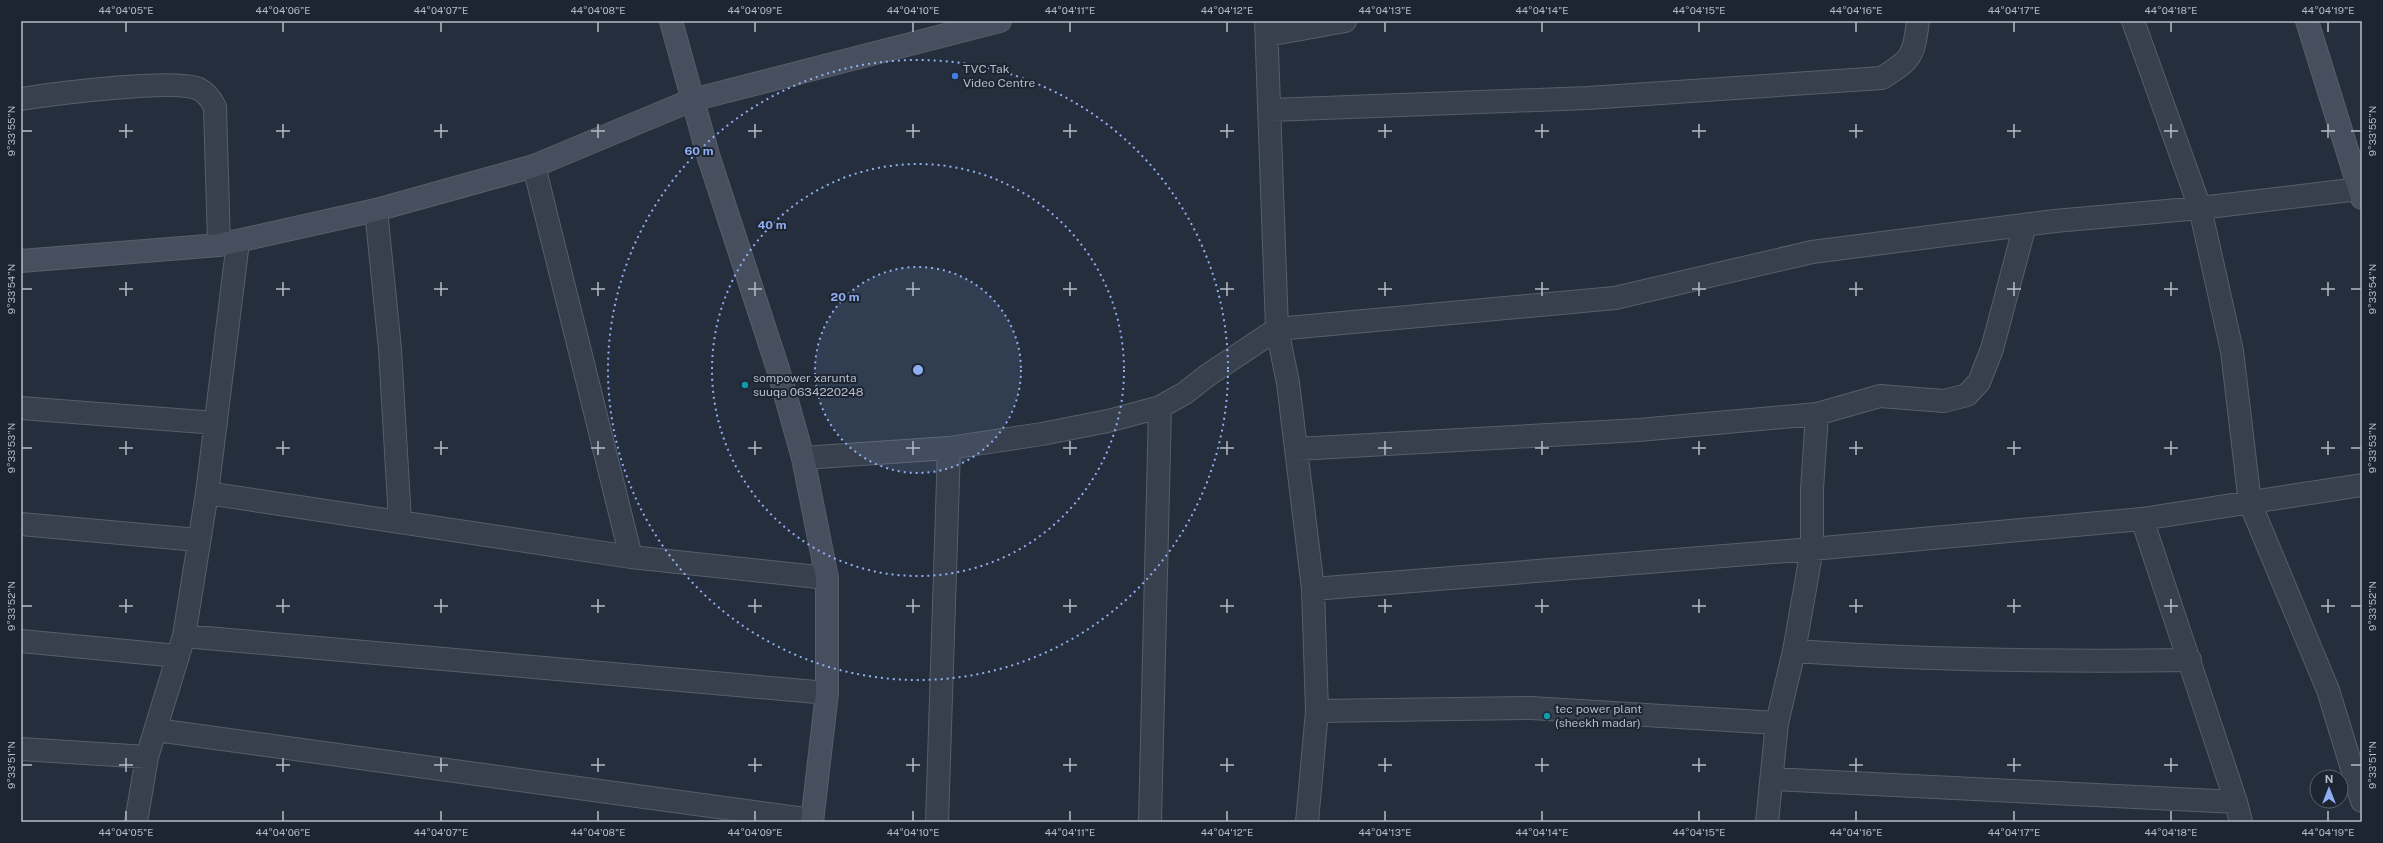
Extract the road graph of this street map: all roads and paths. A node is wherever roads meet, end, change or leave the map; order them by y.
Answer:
1 (671, 21) edge
2 (1000, 21) edge
3 (1345, 21) edge
4 (1918, 21) edge
5 (2133, 21) edge
6 (2307, 21) edge
7 (1267, 28) edge
8 (21, 99) edge
9 (692, 100) junction
10 (1271, 110) junction
11 (534, 166) junction
12 (2360, 193) edge
13 (2200, 208) junction
14 (376, 210) junction
15 (2025, 225) junction
16 (228, 243) junction
17 (21, 261) edge
18 (1277, 329) junction
19 (1160, 407) junction
20 (21, 408) edge
21 (1817, 414) junction
22 (216, 423) junction
23 (949, 448) junction
24 (1297, 449) junction
25 (803, 458) junction
26 (2362, 484) edge
27 (207, 493) junction
28 (2250, 503) junction
29 (2142, 519) junction
30 (400, 522) junction
31 (21, 524) edge
32 (198, 540) junction
33 (1812, 549) junction
34 (631, 557) junction
35 (827, 578) junction
36 (1313, 589) junction
37 (21, 641) edge
38 (181, 646) junction
39 (1794, 651) junction
40 (2190, 660) junction
41 (827, 693) junction
42 (1317, 712) junction
43 (1776, 723) junction
44 (156, 730) junction
45 (21, 750) edge
46 (147, 757) junction
47 (1773, 779) junction
48 (2362, 801) edge
49 (2239, 812) edge
50 (812, 821) edge
51 (136, 822) edge
52 (938, 822) edge
53 (1150, 822) edge
54 (1307, 822) edge
55 (1768, 822) edge

1 - 9 street
2 - 9 street
3 - 7 street
4 - 10 street
5 - 13 street
6 - 12 street
7 - 10 street
8 - 16 street
9 - 11 street
9 - 25 street
10 - 18 street
11 - 14 street
11 - 34 street
12 - 13 street
13 - 15 street
13 - 28 street
14 - 16 street
14 - 30 street
15 - 18 street
15 - 21 street
16 - 17 street
16 - 22 street
18 - 19 street
18 - 24 street
19 - 23 street
19 - 53 street
20 - 22 street
21 - 24 street
21 - 33 street
22 - 27 street
23 - 25 street
23 - 52 street
24 - 36 street
25 - 35 street
26 - 28 street
27 - 30 street
27 - 32 street
28 - 29 street
28 - 48 street
29 - 33 street
29 - 40 street
30 - 34 street
31 - 32 street
32 - 38 street
33 - 36 street
33 - 39 street
34 - 35 street
35 - 41 street
36 - 42 street
37 - 38 street
38 - 41 street
38 - 44 street
39 - 40 street
39 - 43 street
40 - 49 street
41 - 50 street
42 - 43 street
42 - 54 street
43 - 47 street
44 - 46 street
44 - 50 street
45 - 46 street
46 - 51 street
47 - 49 street
47 - 55 street

